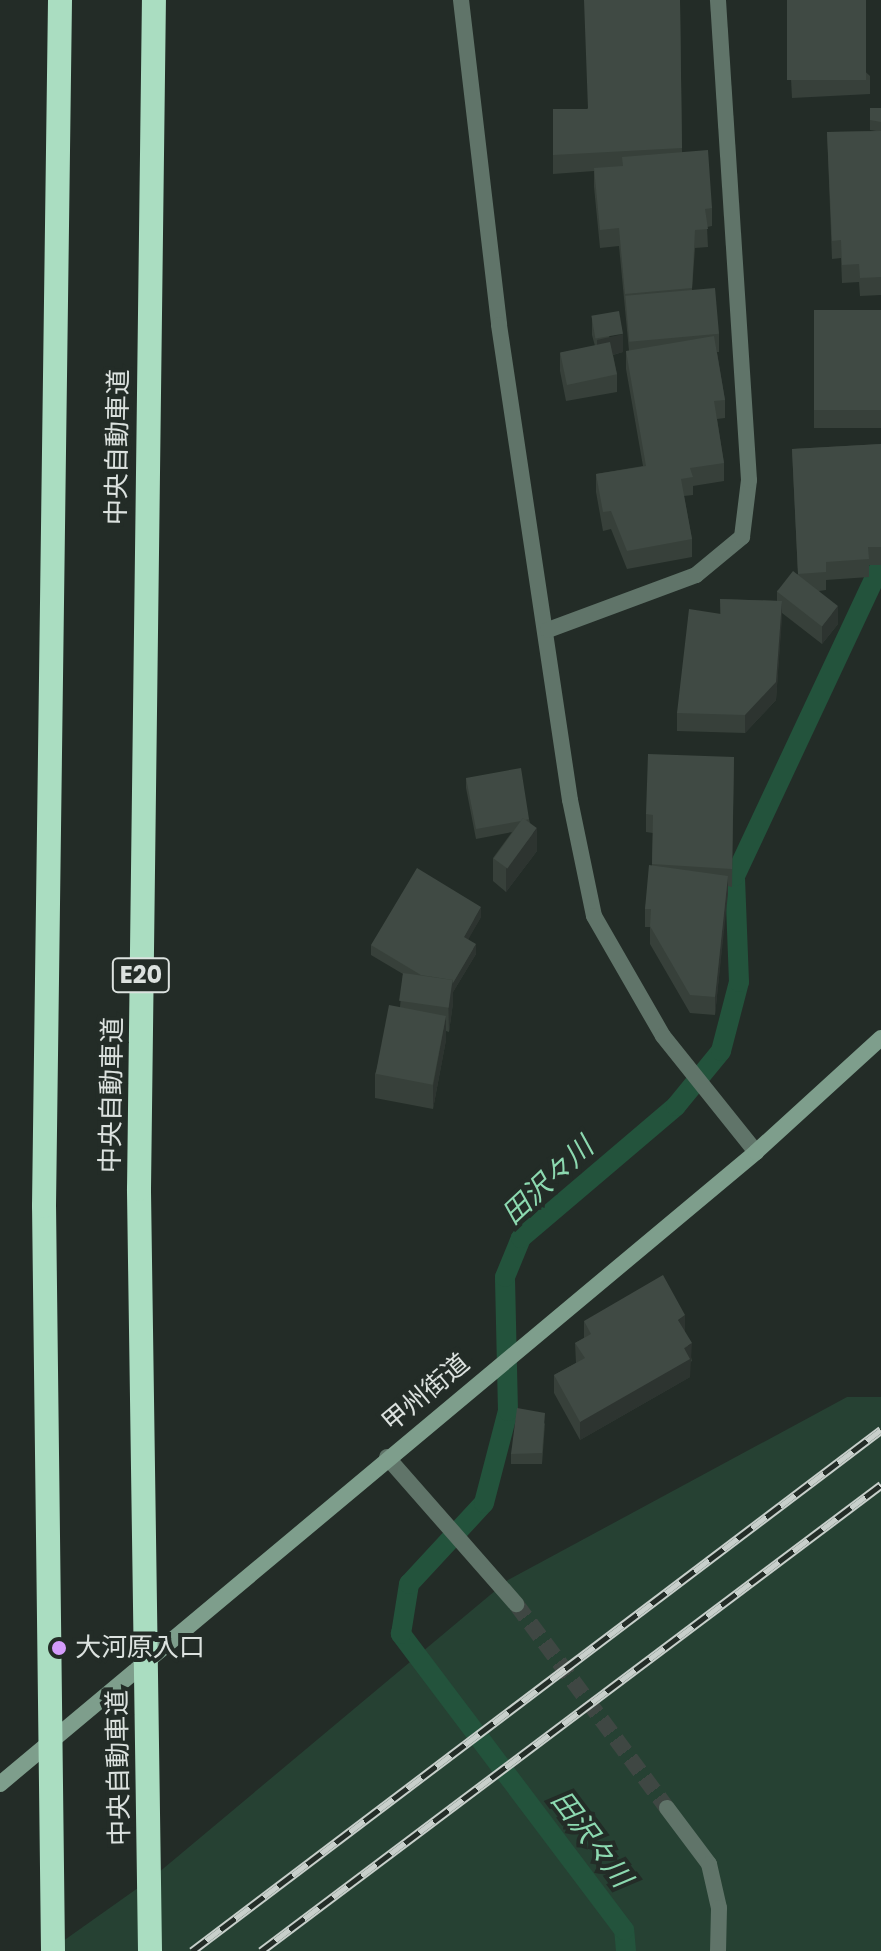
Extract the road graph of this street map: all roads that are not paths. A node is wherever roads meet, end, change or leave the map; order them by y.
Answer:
1 (60, 0) edge
2 (154, 0) edge
3 (461, 0) edge
4 (718, 0) edge
5 (548, 630) junction
6 (881, 1038) edge
7 (756, 1152) junction
8 (387, 1457) junction
9 (516, 1604) tunnel mouth
10 (0, 1784) edge
11 (667, 1808) tunnel mouth
12 (53, 1951) edge
13 (150, 1951) edge
14 (718, 1951) edge

1 - 12 highway, bridge
2 - 13 highway, 中央自動車道 / E20, bridge
3 - 5 street
4 - 5 street
5 - 7 street
6 - 7 main road, 甲州街道
7 - 8 main road, 甲州街道
8 - 9 street
8 - 10 main road, 甲州街道
11 - 14 street

